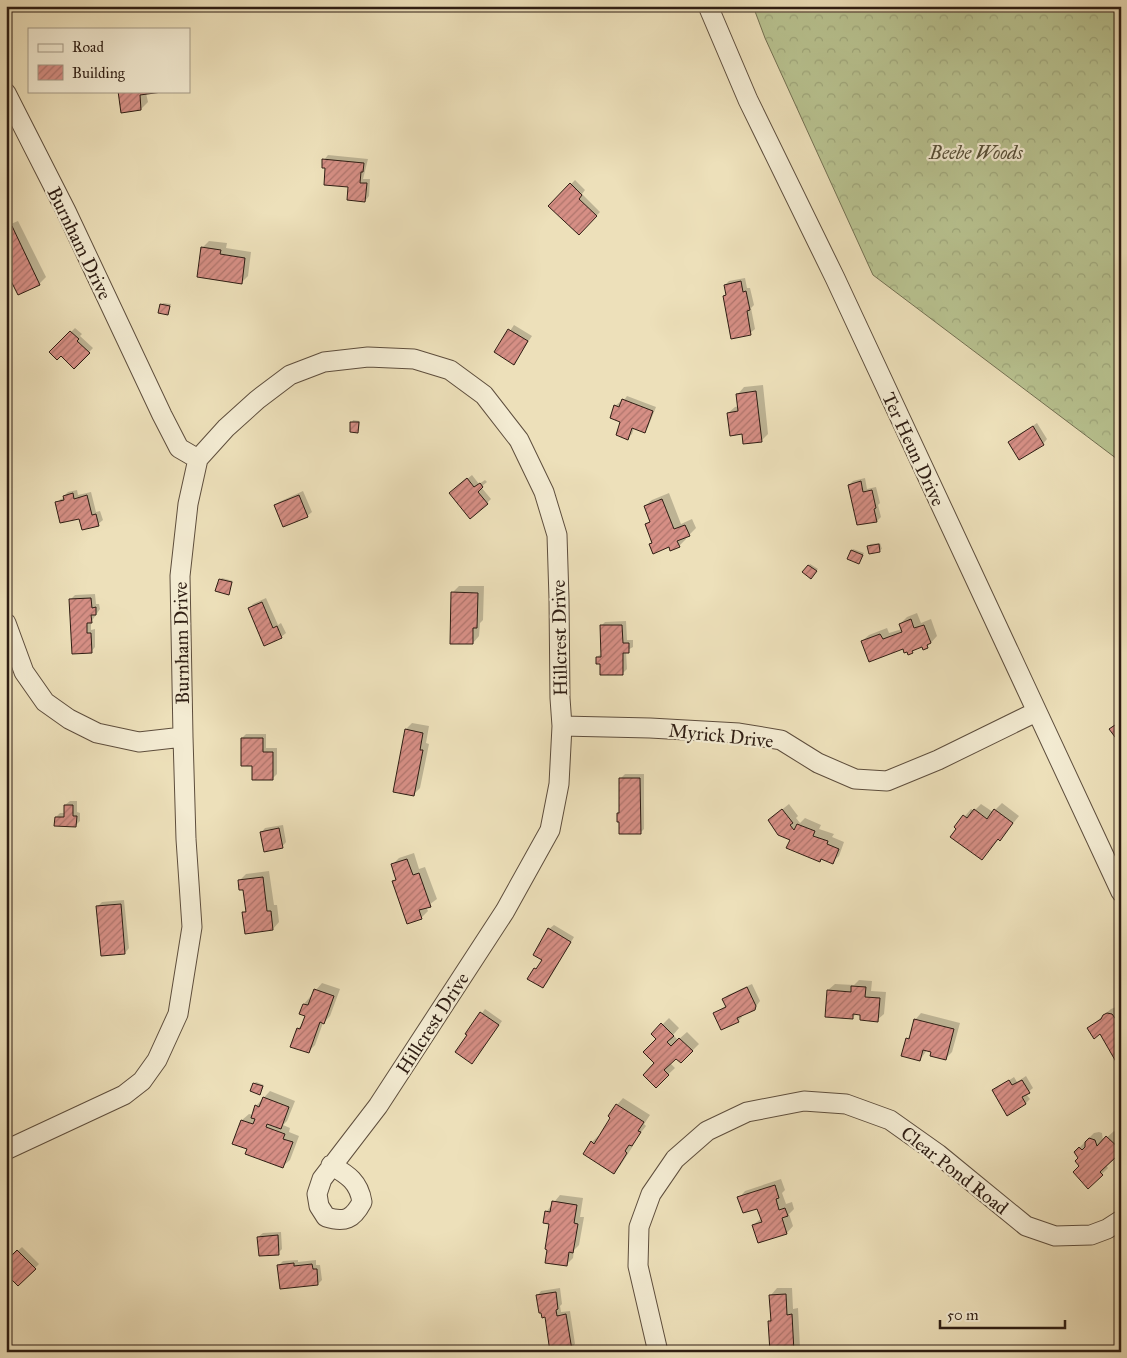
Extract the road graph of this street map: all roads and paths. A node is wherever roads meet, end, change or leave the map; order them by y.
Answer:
1 (708, 6) edge
2 (6, 93) edge
3 (198, 459) junction
4 (6, 623) edge
5 (1036, 712) junction
6 (562, 726) junction
7 (183, 737) junction
8 (1121, 892) edge
9 (6, 1150) edge
10 (331, 1165) dead end
11 (1121, 1220) edge
12 (658, 1352) edge

1 - 5 street, Ter Heun Drive
2 - 3 street, Burnham Drive
3 - 6 street, Hillcrest Drive
3 - 7 street, Burnham Drive
4 - 7 street
5 - 6 street, Myrick Drive
5 - 8 street, Ter Heun Drive
6 - 10 street, Hillcrest Drive
7 - 9 street, Burnham Drive
11 - 12 street, Clear Pond Road

